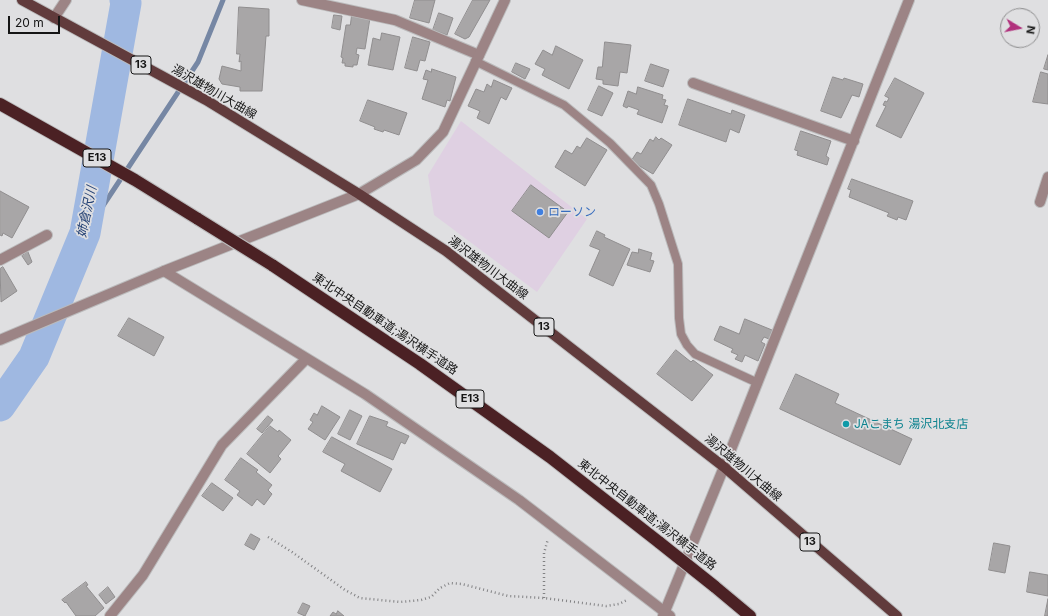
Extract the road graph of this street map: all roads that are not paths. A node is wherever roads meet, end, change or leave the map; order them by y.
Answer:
1 (22, 0) edge
2 (66, 0) edge
3 (302, 0) edge
4 (505, 0) edge
5 (909, 0) edge
6 (54, 18) junction
7 (477, 58) junction
8 (693, 82) dead end
9 (0, 104) edge
10 (854, 141) junction
11 (1048, 177) edge
12 (359, 194) junction
13 (1040, 202) dead end
14 (47, 235) dead end
15 (0, 260) edge
16 (164, 271) junction
17 (5, 338) edge
18 (306, 359) junction
19 (758, 383) junction
20 (724, 468) junction
21 (666, 614) edge
22 (110, 616) edge
23 (750, 616) edge
24 (897, 616) edge

1 - 6 main road, 湯沢雄物川大曲線 / 13
2 - 6 street
3 - 7 street
4 - 7 street
5 - 10 street
6 - 12 main road, 湯沢雄物川大曲線 / 13
7 - 12 street
7 - 19 lane
8 - 10 street
9 - 23 highway, 東北中央自動車道;湯沢横手道路 / E13, bridge
10 - 19 street
11 - 13 street
12 - 16 street
12 - 20 main road, 湯沢雄物川大曲線 / 13
14 - 15 street
16 - 17 street
16 - 18 street
18 - 21 street
18 - 22 street
19 - 20 street
20 - 21 street
20 - 24 main road, 湯沢雄物川大曲線 / 13

